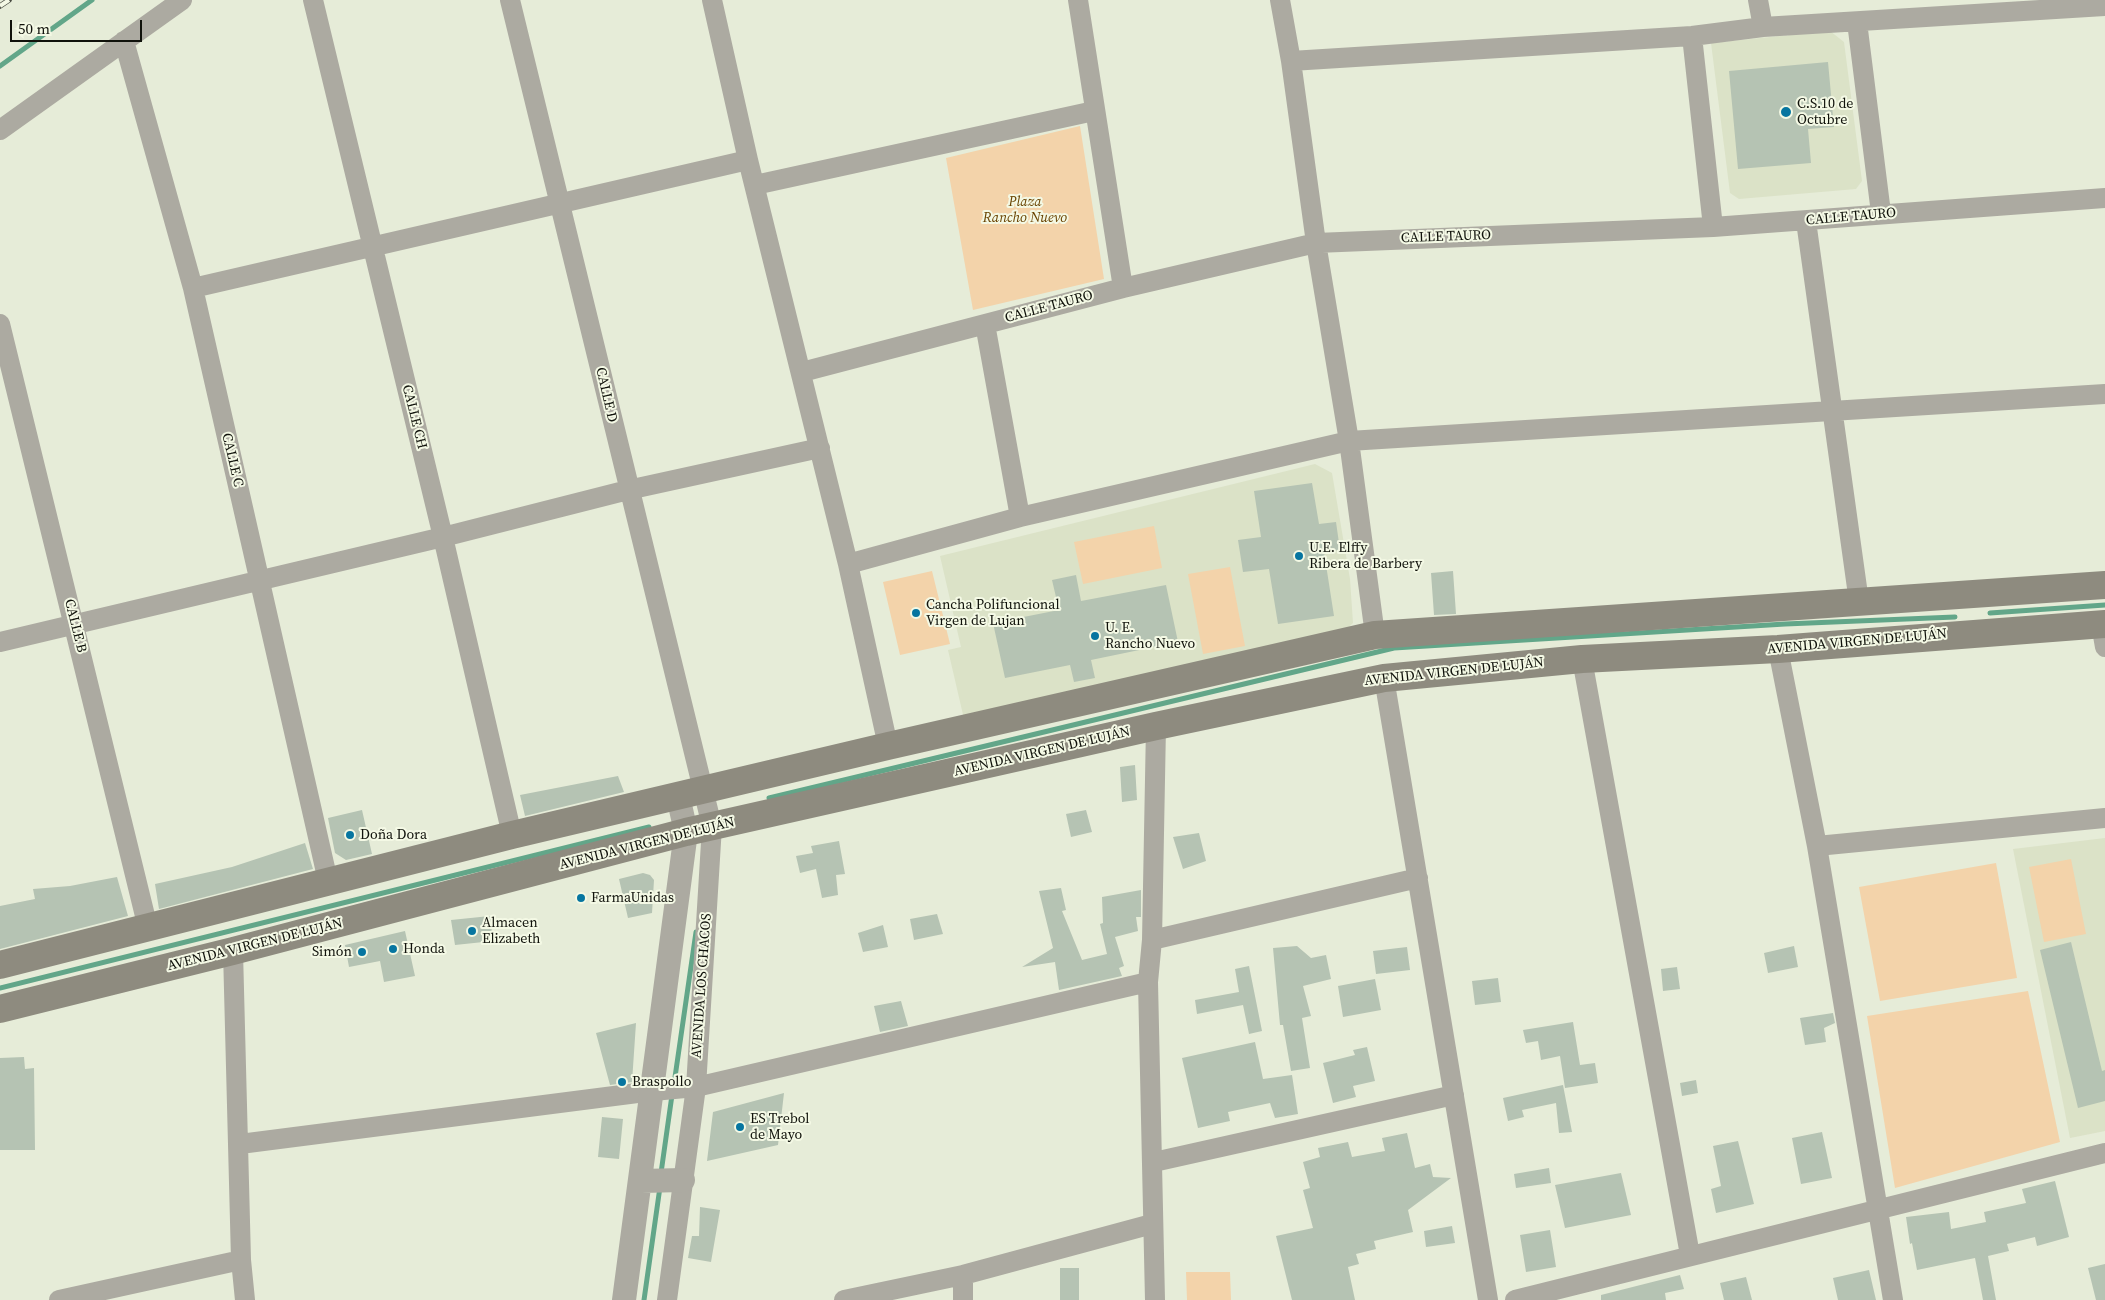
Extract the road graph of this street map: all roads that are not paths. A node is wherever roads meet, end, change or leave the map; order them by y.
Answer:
1 (182, 0) edge
2 (313, 0) edge
3 (510, 0) edge
4 (1078, 0) edge
5 (1280, 0) edge
6 (1758, 0) edge
7 (715, 1) edge
8 (2105, 6) edge
9 (1857, 22) junction
10 (1763, 27) junction
11 (1692, 36) junction
12 (124, 41) junction
13 (1291, 61) junction
14 (1094, 111) junction
15 (0, 130) edge
16 (748, 160) junction
17 (755, 185) junction
18 (2105, 198) edge
19 (561, 203) junction
20 (1881, 213) junction
21 (1806, 221) junction
22 (1713, 227) junction
23 (1316, 242) junction
24 (372, 245) junction
25 (193, 288) junction
26 (1123, 288) junction
27 (0, 324) edge
28 (985, 324) junction
29 (802, 372) junction
30 (2105, 394) edge
31 (1833, 411) junction
32 (1349, 441) junction
33 (820, 448) junction
34 (628, 490) junction
35 (1020, 517) junction
36 (443, 538) junction
37 (848, 564) junction
38 (259, 579) junction
39 (2105, 585) edge
40 (1963, 594) junction
41 (1859, 602) junction
42 (75, 624) junction
43 (2104, 631) edge
44 (1967, 634) junction
45 (1375, 636) junction
46 (0, 642) edge
47 (1778, 649) junction
48 (1582, 659) junction
49 (1384, 678) junction
50 (1156, 726) junction
51 (888, 746) junction
52 (691, 793) junction
53 (2105, 818) edge
54 (712, 826) junction
55 (686, 832) junction
56 (512, 836) junction
57 (1817, 846) junction
58 (1418, 878) junction
59 (328, 881) junction
60 (148, 928) junction
61 (1152, 940) junction
62 (233, 951) junction
63 (0, 965) edge
64 (1148, 982) junction
65 (0, 1009) edge
66 (690, 1088) junction
67 (657, 1090) junction
68 (1454, 1094) junction
69 (240, 1144) junction
70 (2105, 1153) edge
71 (1154, 1162) junction
72 (662, 1181) junction
73 (1876, 1210) junction
74 (1152, 1224) junction
75 (1690, 1255) junction
76 (241, 1260) junction
77 (963, 1275) junction
78 (59, 1300) edge
79 (245, 1300) edge
80 (624, 1300) edge
81 (667, 1300) edge
82 (844, 1300) edge
83 (963, 1300) edge
84 (1155, 1300) edge
85 (1488, 1300) edge
86 (1515, 1300) edge
87 (1893, 1300) edge

1 - 12 street
2 - 24 street, CALLE CH
3 - 19 street, CALLE D
4 - 14 street
5 - 13 street
6 - 10 street
7 - 16 street
8 - 9 street
9 - 10 street
9 - 20 street
10 - 11 street
11 - 13 street
11 - 22 street
12 - 15 street
12 - 25 street, CALLE C
13 - 23 street
14 - 17 street
14 - 26 street
16 - 17 street
16 - 19 street
17 - 29 street
18 - 20 street, CALLE TAURO
19 - 24 street
19 - 34 street, CALLE D
20 - 21 street, CALLE TAURO
21 - 22 street, CALLE TAURO
21 - 31 street
22 - 23 street, CALLE TAURO
23 - 26 street, CALLE TAURO
23 - 32 street
24 - 25 street
24 - 36 street, CALLE CH
25 - 38 street, CALLE C
26 - 28 street, CALLE TAURO
27 - 42 street, CALLE B
28 - 29 street, CALLE TAURO
28 - 35 street
29 - 33 street
30 - 31 street
31 - 32 street
31 - 41 street
32 - 35 street
32 - 45 street
33 - 34 street
33 - 37 street
34 - 36 street
34 - 52 street, CALLE D
35 - 37 street
36 - 38 street
36 - 56 street, CALLE CH
37 - 51 street
38 - 42 street
38 - 59 street, CALLE C
39 - 40 main road
40 - 41 main road
40 - 44 main road
41 - 45 main road
42 - 46 street
42 - 60 street, CALLE B
43 - 44 main road, AVENIDA VIRGEN DE LUJÁN
44 - 47 main road, AVENIDA VIRGEN DE LUJÁN
45 - 51 main road
47 - 48 main road, AVENIDA VIRGEN DE LUJÁN
47 - 57 street
48 - 49 main road, AVENIDA VIRGEN DE LUJÁN
48 - 75 street
49 - 50 main road, AVENIDA VIRGEN DE LUJÁN
49 - 58 street
50 - 54 main road, AVENIDA VIRGEN DE LUJÁN
50 - 61 street
51 - 52 main road
52 - 54 street, AVENIDA LOS CHACOS
52 - 55 street, AVENIDA LOS CHACOS
52 - 56 main road
53 - 57 street
54 - 55 main road, AVENIDA VIRGEN DE LUJÁN
54 - 66 street, AVENIDA LOS CHACOS
55 - 62 main road, AVENIDA VIRGEN DE LUJÁN
55 - 67 street, AVENIDA LOS CHACOS
56 - 59 main road
57 - 73 street
58 - 61 street
58 - 68 street
59 - 60 main road
60 - 63 main road
61 - 64 street
62 - 65 main road, AVENIDA VIRGEN DE LUJÁN
62 - 69 street
64 - 66 street
64 - 71 street
66 - 67 street
66 - 72 street, AVENIDA LOS CHACOS
67 - 69 street
67 - 72 street, AVENIDA LOS CHACOS
68 - 71 street
68 - 85 street
69 - 76 street
70 - 73 street
71 - 74 street
72 - 80 street, AVENIDA LOS CHACOS
72 - 81 street, AVENIDA LOS CHACOS
73 - 75 street
73 - 87 street
74 - 77 street
74 - 84 street
75 - 86 street
76 - 78 street
76 - 79 street
77 - 82 street
77 - 83 street

